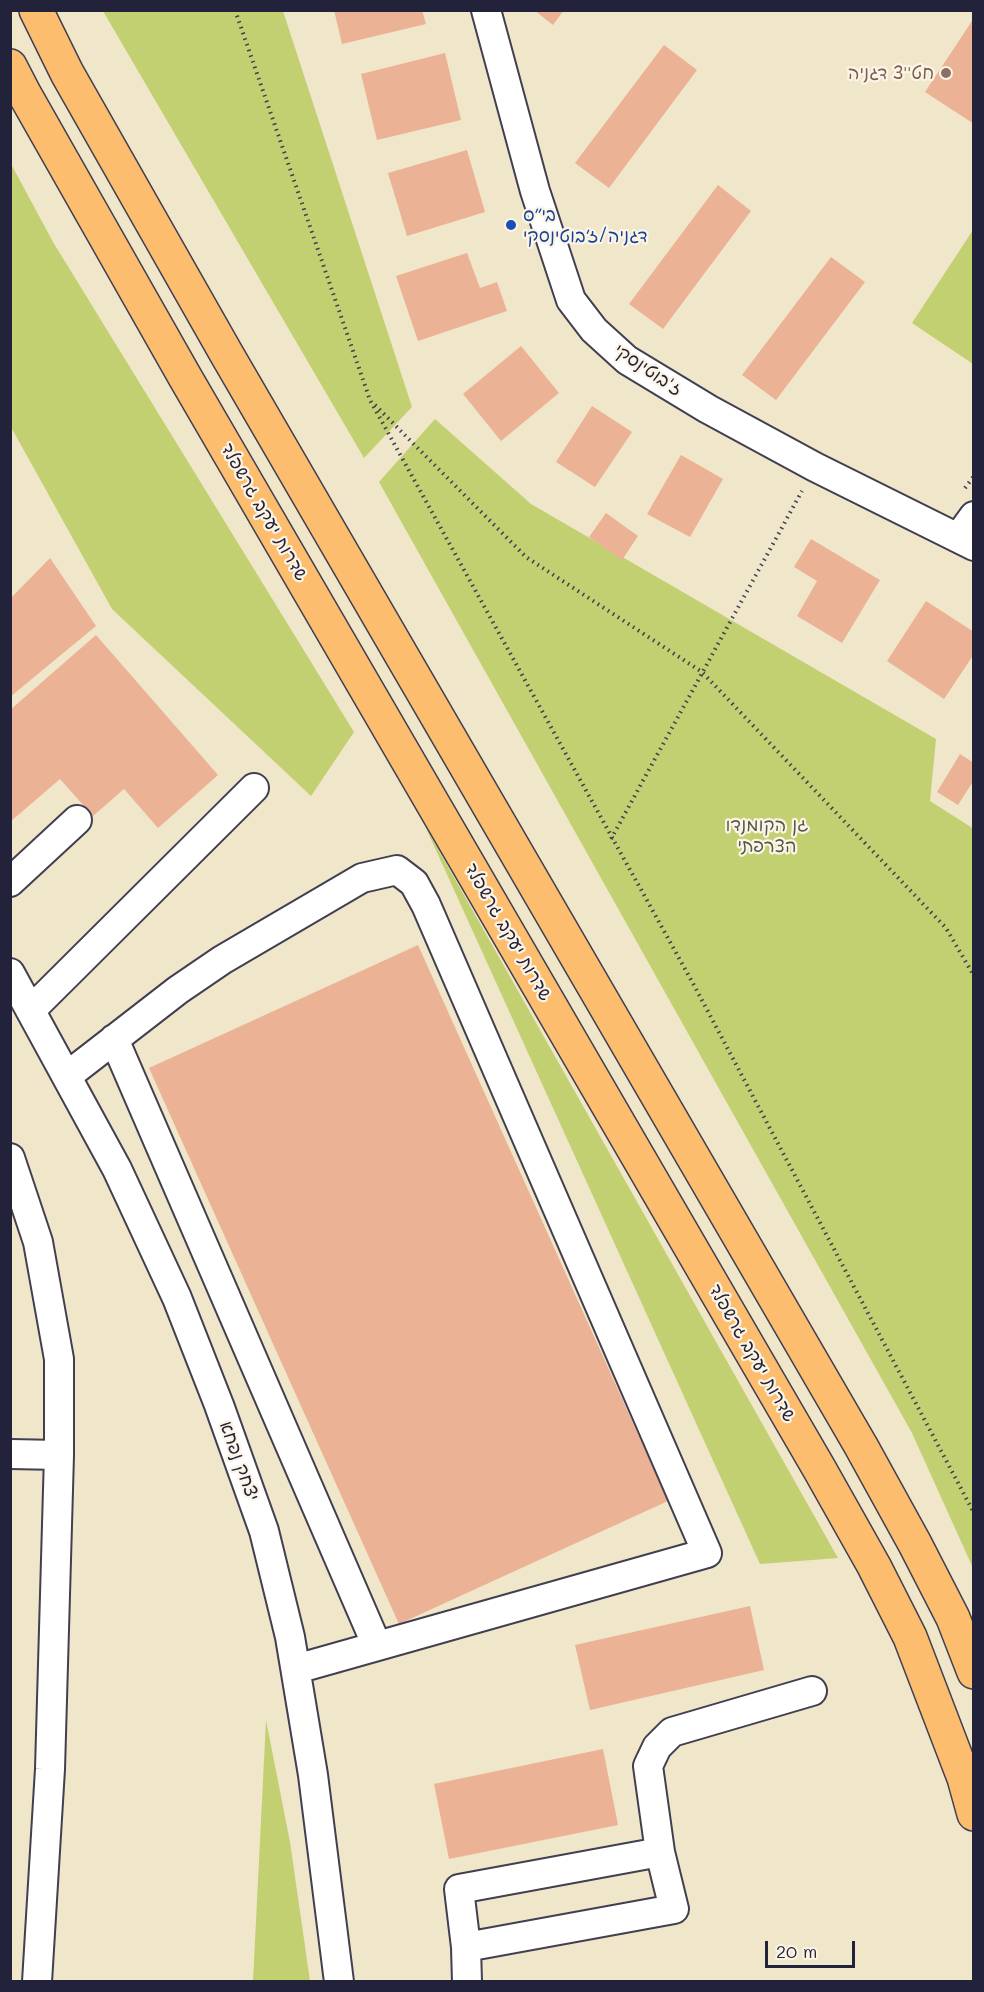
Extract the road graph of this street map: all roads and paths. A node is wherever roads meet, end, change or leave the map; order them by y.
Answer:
1 (36, 10) edge
2 (234, 10) edge
3 (486, 10) edge
4 (10, 66) edge
5 (370, 400) junction
6 (815, 467) junction
7 (968, 533) edge
8 (702, 672) junction
9 (254, 788) dead end
10 (76, 820) dead end
11 (611, 838) junction
12 (10, 882) edge
13 (12, 976) edge
14 (974, 976) edge
15 (31, 1010) junction
16 (114, 1039) junction
17 (67, 1076) junction
18 (10, 1158) edge
19 (10, 1454) edge
20 (59, 1455) junction
21 (974, 1512) edge
22 (377, 1646) junction
23 (296, 1669) junction
24 (974, 1672) edge
25 (812, 1691) dead end
26 (974, 1814) edge
27 (660, 1852) junction
28 (466, 1947) junction
29 (37, 1982) edge
30 (339, 1982) edge
31 (467, 1982) edge

1 - 24 main road
2 - 5 path
3 - 6 street, ז'בוטינסקי
4 - 26 main road, שדרות יעקב גרשפלד
5 - 8 path
5 - 11 path
6 - 7 street, ז'בוטינסקי
6 - 8 path
8 - 11 path
8 - 14 path
9 - 15 street
10 - 12 street
11 - 21 path
13 - 15 street, יצחק נפחא
15 - 17 street, יצחק נפחא
16 - 17 street
16 - 22 street
16 - 22 street
17 - 23 street, יצחק נפחא
18 - 20 street
19 - 20 street
20 - 29 street
22 - 23 street
23 - 30 street, יצחק נפחא
25 - 27 street
27 - 28 street
27 - 28 street
28 - 31 street

